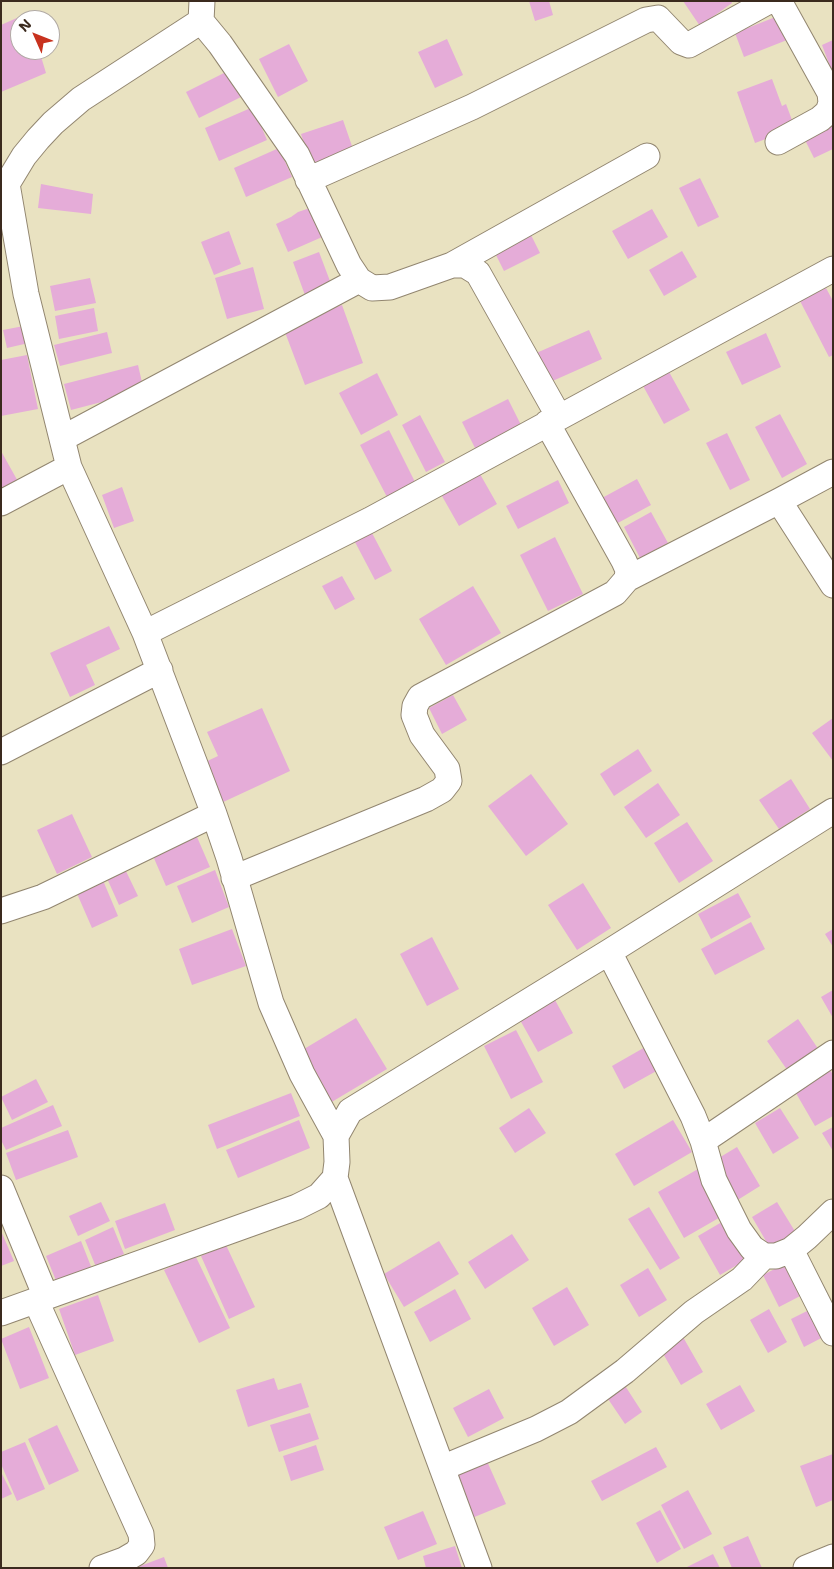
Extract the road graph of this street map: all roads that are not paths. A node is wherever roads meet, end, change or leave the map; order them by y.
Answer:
1 (769, 1) edge
2 (779, 1) edge
3 (202, 11) edge
4 (778, 142) dead end
5 (647, 156) dead end
6 (308, 180) junction
7 (3, 184) edge
8 (452, 265) junction
9 (833, 269) edge
10 (359, 280) junction
11 (553, 420) junction
12 (63, 438) junction
13 (69, 467) junction
14 (833, 472) edge
15 (779, 501) junction
16 (1, 503) edge
17 (627, 580) junction
18 (833, 585) edge
19 (145, 633) junction
20 (160, 670) junction
21 (1, 752) edge
22 (833, 811) edge
23 (214, 814) junction
24 (234, 878) junction
25 (1, 911) edge
26 (609, 952) junction
27 (833, 1053) edge
28 (336, 1136) junction
29 (703, 1141) junction
30 (335, 1178) junction
31 (1, 1188) edge
32 (833, 1212) edge
33 (791, 1250) junction
34 (764, 1256) junction
35 (41, 1299) junction
36 (1, 1313) edge
37 (833, 1333) edge
38 (442, 1468) junction
39 (833, 1557) edge
40 (102, 1568) edge
41 (479, 1568) edge
42 (806, 1568) edge

1 - 6 street
2 - 4 street
3 - 6 street
3 - 7 street
5 - 8 street
6 - 10 street
7 - 12 street
8 - 10 street
8 - 11 street
9 - 11 street
10 - 12 street
11 - 17 street
11 - 19 street
12 - 13 street
13 - 16 street
13 - 19 street
14 - 15 street
15 - 17 street
15 - 18 street
17 - 24 street
19 - 20 street
20 - 21 street
20 - 23 street
22 - 26 street
23 - 24 street
23 - 25 street
24 - 28 street
26 - 28 street
26 - 29 street
27 - 29 street
28 - 30 street
29 - 34 street
30 - 35 street
30 - 38 street
31 - 35 street
32 - 33 street
33 - 34 street
33 - 37 street
34 - 38 street
35 - 36 street
35 - 40 street
38 - 41 street
39 - 42 street

